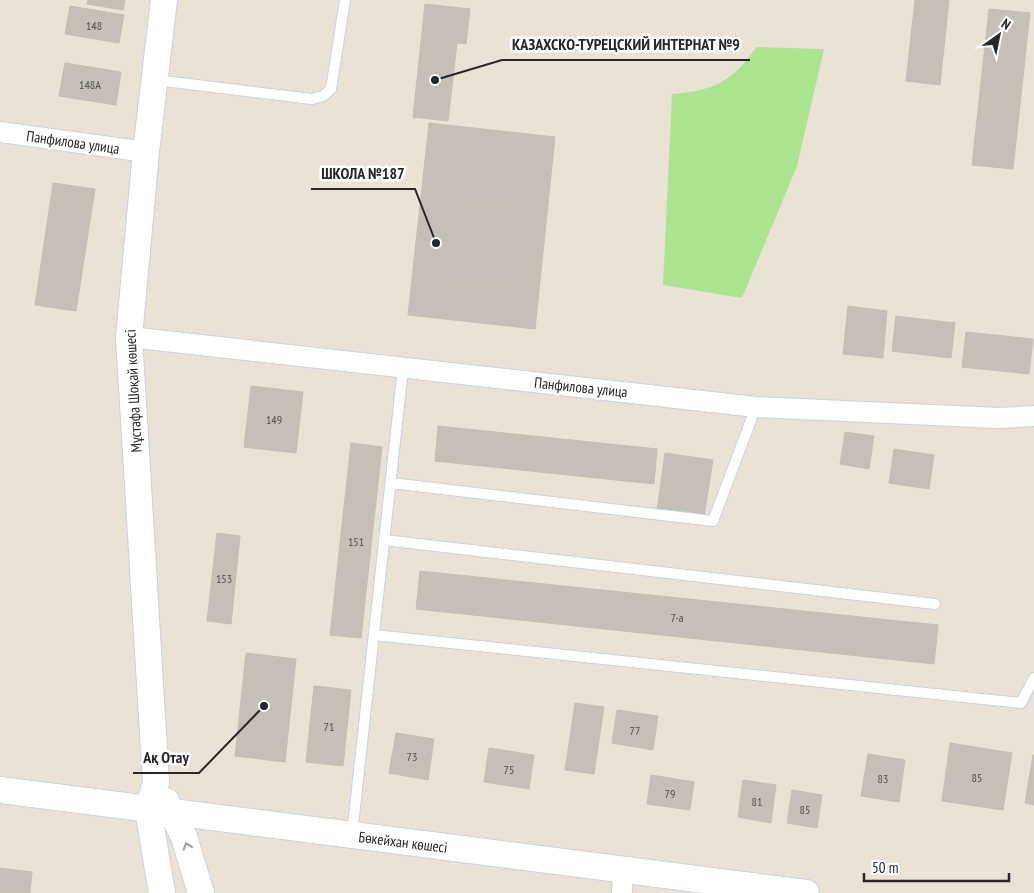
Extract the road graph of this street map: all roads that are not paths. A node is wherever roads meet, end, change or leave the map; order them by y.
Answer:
1 (164, 0) edge
2 (345, 0) edge
3 (155, 80) junction
4 (0, 132) edge
5 (146, 152) junction
6 (129, 337) junction
7 (403, 368) junction
8 (756, 407) junction
9 (1034, 416) edge
10 (391, 483) junction
11 (384, 540) junction
12 (935, 604) dead end
13 (374, 634) junction
14 (1034, 678) edge
15 (0, 790) edge
16 (160, 811) junction
17 (352, 836) junction
18 (623, 882) edge
19 (162, 893) edge
20 (201, 893) edge
21 (806, 893) edge

1 - 3 street, Мұстафа Шоқай көшесі
2 - 3 lane
3 - 5 street, Мұстафа Шоқай көшесі
4 - 5 street, Панфилова улица
5 - 6 street, Мұстафа Шоқай көшесі
6 - 7 street, Панфилова улица
6 - 16 street, Мұстафа Шоқай көшесі
7 - 8 street, Панфилова улица
7 - 10 lane
8 - 9 street, Панфилова улица
8 - 10 lane
10 - 11 lane
11 - 12 lane
11 - 13 lane
13 - 14 lane
13 - 17 lane
15 - 16 street, Бөкейхан көшесі
16 - 17 street, Бөкейхан көшесі
16 - 19 street, Мұстафа Шоқай көшесі
20 -> 16 street
17 - 18 street, Бөкейхан көшесі
18 - 21 street, Бөкейхан көшесі

